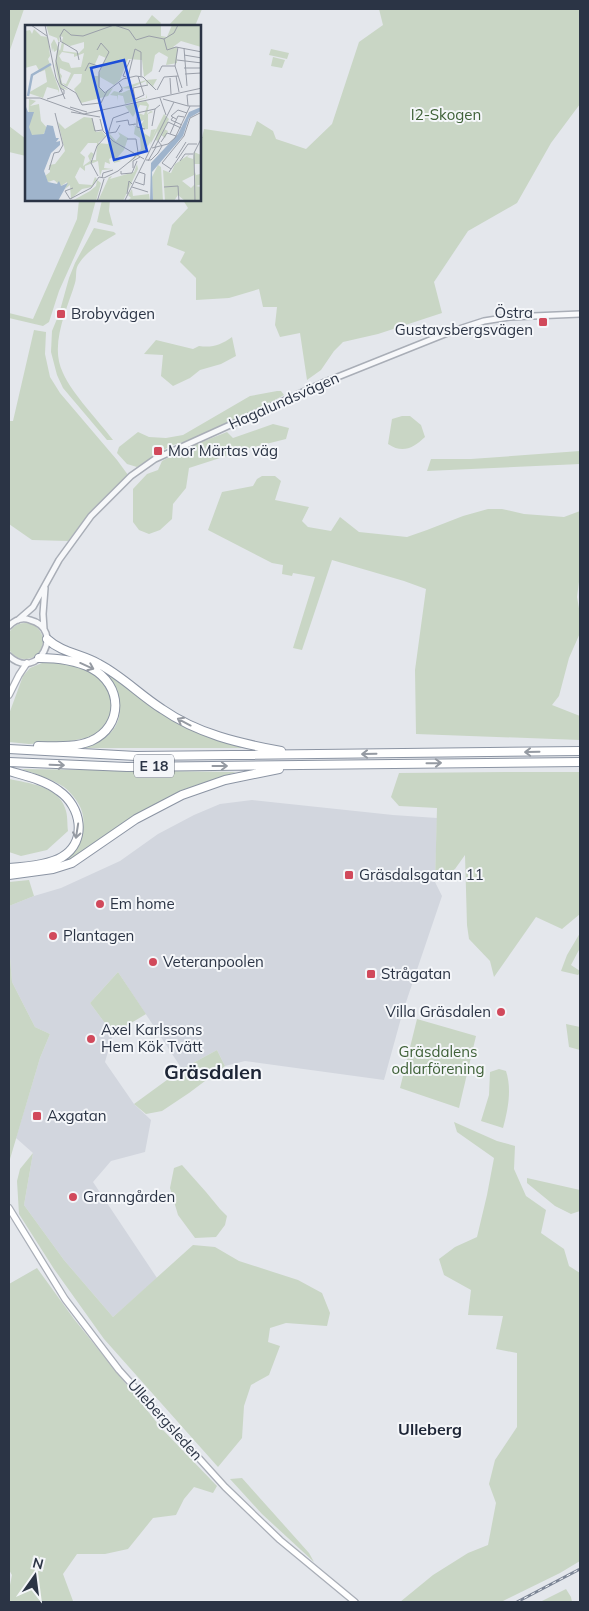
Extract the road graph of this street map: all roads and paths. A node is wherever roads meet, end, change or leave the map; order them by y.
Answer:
1 (580, 314) edge
2 (45, 586) junction
3 (18, 620) junction
4 (9, 625) edge
5 (44, 630) junction
6 (47, 639) junction
7 (9, 656) edge
8 (39, 658) junction
9 (27, 663) junction
10 (9, 695) edge
11 (9, 748) edge
12 (580, 751) edge
13 (297, 754) junction
14 (9, 762) edge
15 (580, 762) edge
16 (298, 765) junction
17 (9, 771) edge
18 (9, 868) edge
19 (9, 875) edge
20 (9, 1208) edge
21 (355, 1602) edge

1 - 2 street, Hagalundsvägen
2 - 3 street, Hagalundsvägen
2 - 5 street, Hagalundsvägen
3 - 4 street, Hagalundsvägen
3 - 5 street
5 - 6 street, Hagalundsvägen
6 - 8 street
13 -> 6 highway
7 - 9 street
8 - 9 street
8 -> 11 highway
9 - 10 main road
11 - 13 highway, E 18
12 -> 13 highway, E 18
14 -> 16 highway, E 18
16 -> 15 highway, E 18
16 - 19 highway
17 -> 18 highway
20 - 21 main road, Ullebergsleden

